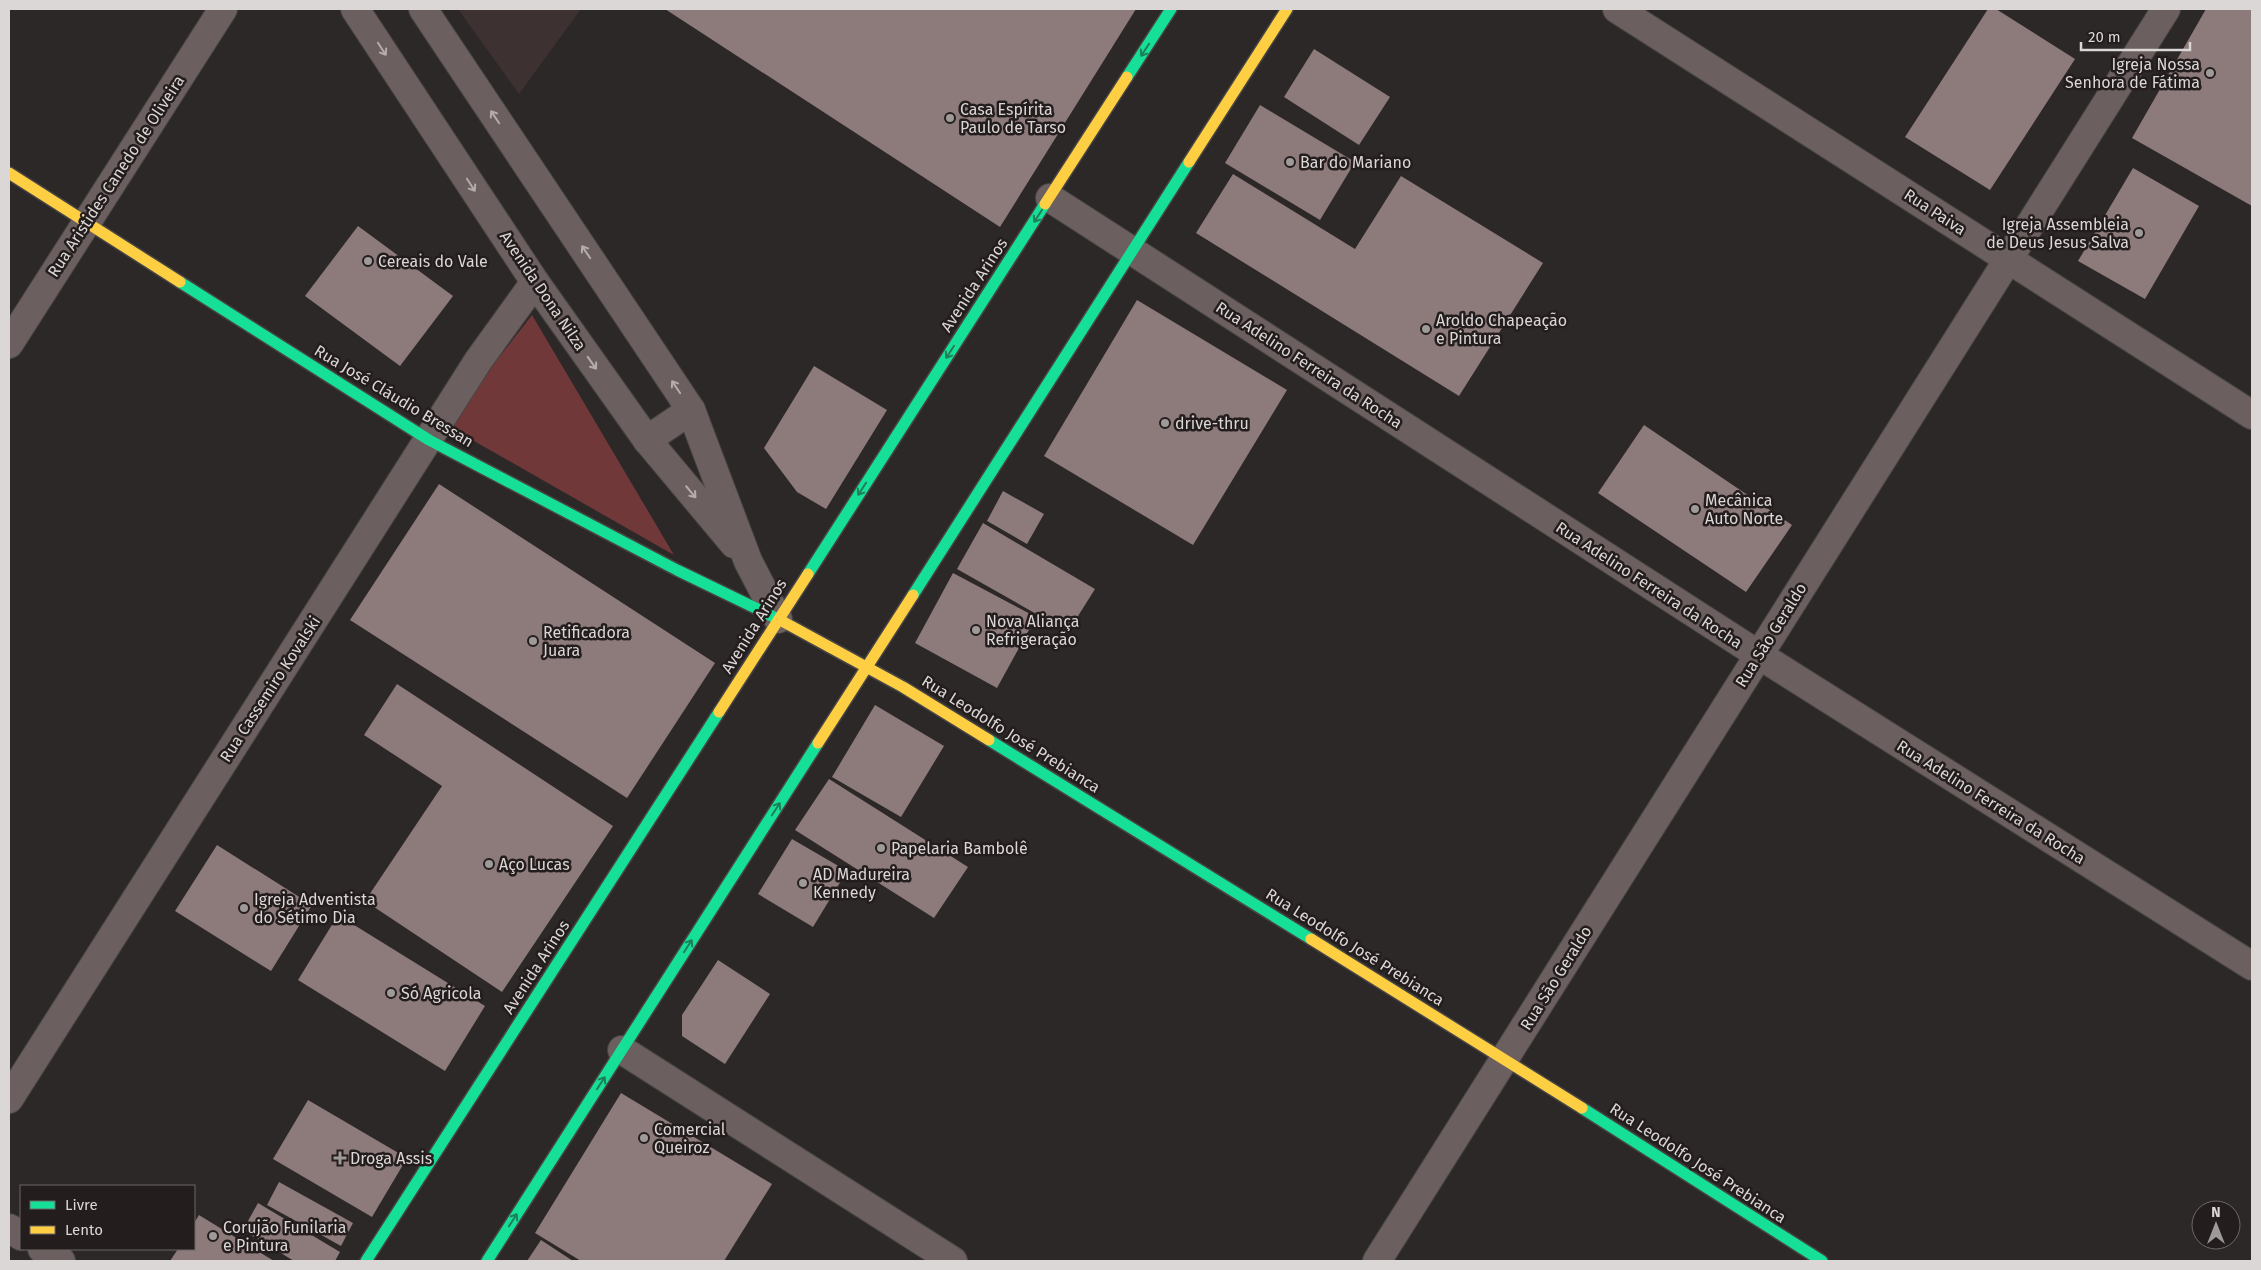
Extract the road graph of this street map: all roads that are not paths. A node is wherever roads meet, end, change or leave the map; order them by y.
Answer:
1 (223, 9) edge
2 (355, 9) edge
3 (423, 9) edge
4 (1171, 9) edge
5 (1287, 9) edge
6 (1617, 9) edge
7 (2166, 9) edge
8 (9, 173) edge
9 (1050, 198) junction
10 (87, 222) junction
11 (1132, 252) junction
12 (2008, 259) junction
13 (535, 282) junction
14 (9, 344) edge
15 (691, 410) junction
16 (2252, 415) edge
17 (429, 440) junction
18 (647, 440) junction
19 (748, 561) junction
20 (778, 619) junction
21 (1759, 655) junction
22 (867, 668) junction
23 (2252, 966) edge
24 (622, 1050) junction
25 (1504, 1059) junction
26 (9, 1099) edge
27 (9, 1228) edge
28 (20, 1235) edge
29 (44, 1250) edge
30 (61, 1261) edge
31 (366, 1261) edge
32 (487, 1261) edge
33 (953, 1261) edge
34 (1377, 1261) edge
35 (1822, 1261) edge

1 - 10 street, Rua Aristides Canedo de Oliveira
2 -> 13 street, Avenida Dona Nilza
15 -> 3 street, Avenida Dona Nilza
4 -> 9 main road, Avenida Arinos
5 - 11 main road
6 - 12 street, Rua Paiva
7 - 12 street, Rua São Geraldo
8 - 10 main road, Rua José Cláudio Bressan
9 - 11 street, Rua Adelino Ferreira da Rocha
9 -> 20 main road, Avenida Arinos
10 - 14 street, Rua Aristides Canedo de Oliveira
10 - 17 main road, Rua José Cláudio Bressan
11 - 21 street, Rua Adelino Ferreira da Rocha
11 - 22 main road
12 - 16 street, Rua Paiva
12 - 21 street, Rua São Geraldo
13 - 17 street, Rua Cassemiro Kovalski
13 -> 18 street, Avenida Dona Nilza
15 - 18 street
15 - 19 street, Avenida Dona Nilza
17 - 20 main road, Rua José Cláudio Bressan
17 - 26 street, Rua Cassemiro Kovalski
18 -> 19 street, Avenida Dona Nilza
19 - 20 street, Avenida Dona Nilza
20 - 22 main road, Rua José Cláudio Bressan
20 - 31 main road, Avenida Arinos
21 - 23 street, Rua Adelino Ferreira da Rocha
21 - 25 street, Rua São Geraldo
24 -> 22 main road
22 - 25 main road, Rua Leodolfo José Prebianca
32 -> 24 main road
24 - 33 street
25 - 34 street, Rua São Geraldo
25 - 35 main road, Rua Leodolfo José Prebianca
27 - 28 street
29 - 30 street

